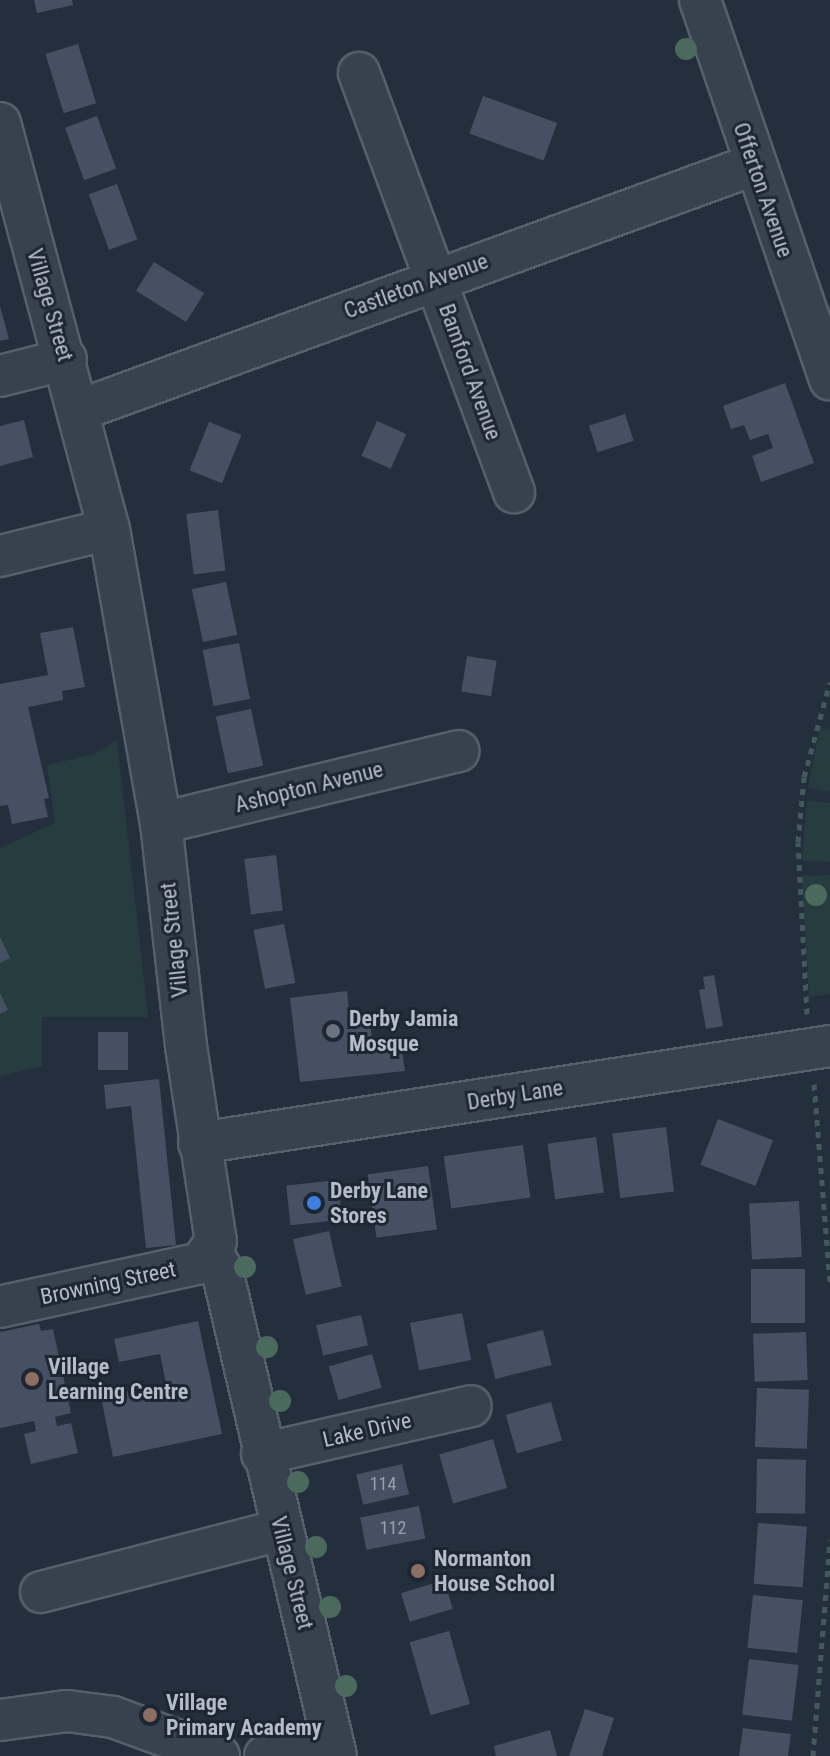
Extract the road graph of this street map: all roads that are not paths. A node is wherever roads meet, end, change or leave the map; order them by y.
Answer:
1 (700, 0) edge
2 (359, 73) dead end
3 (0, 123) edge
4 (753, 165) junction
5 (435, 278) junction
6 (66, 359) junction
7 (0, 376) edge
8 (830, 379) edge
9 (80, 410) junction
10 (514, 492) dead end
11 (109, 529) junction
12 (0, 556) edge
13 (458, 751) dead end
14 (161, 823) junction
15 (820, 1047) edge
16 (199, 1143) junction
17 (212, 1252) junction
18 (0, 1307) edge
19 (471, 1406) dead end
20 (262, 1454) junction
21 (281, 1530) junction
22 (41, 1592) dead end
23 (0, 1720) edge
24 (334, 1747) edge
25 (219, 1756) edge
26 (265, 1756) edge

1 - 4 street, Offerton Avenue
2 - 5 street, Bamford Avenue
3 - 6 street, Village Street
4 - 5 street, Castleton Avenue
4 - 8 street, Offerton Avenue
5 - 9 street, Castleton Avenue
5 - 10 street, Bamford Avenue
6 - 7 street
6 - 9 street, Village Street
9 - 11 street, Village Street
11 - 12 street
11 - 14 street, Village Street
13 - 14 street, Ashopton Avenue
14 - 16 street, Village Street
15 - 16 street, Derby Lane
16 - 17 street, Village Street
17 - 18 street, Browning Street
17 - 20 street, Village Street
19 - 20 street, Lake Drive
20 - 21 street, Village Street
21 - 22 street
21 - 24 street, Village Street
23 - 25 street
24 - 26 street

